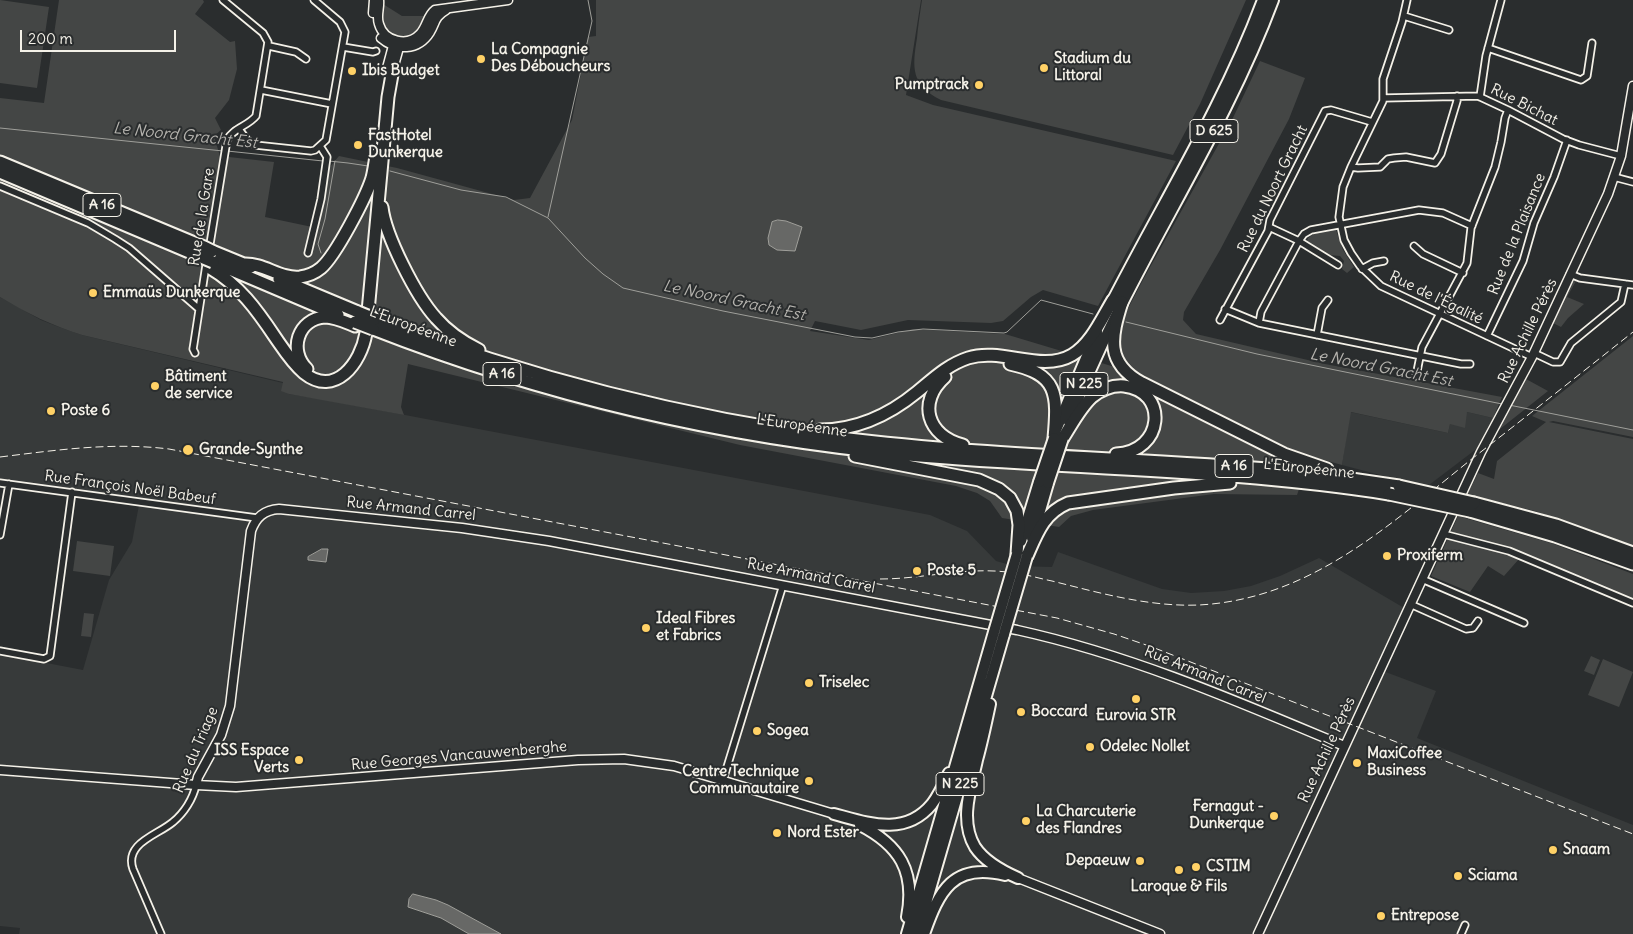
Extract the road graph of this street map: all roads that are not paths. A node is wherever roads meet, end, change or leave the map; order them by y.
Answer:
1 (223, 0) edge
2 (315, 0) edge
3 (374, 0) edge
4 (379, 0) edge
5 (508, 0) edge
6 (1263, 0) edge
7 (1273, 0) edge
8 (1407, 0) edge
9 (1500, 0) edge
10 (498, 1) edge
11 (1404, 16) junction
12 (1449, 30) dead end
13 (1592, 43) dead end
14 (397, 44) junction
15 (269, 46) junction
16 (343, 47) junction
17 (1488, 48) junction
18 (376, 51) dead end
19 (306, 59) dead end
20 (390, 69) junction
21 (1633, 86) edge
22 (261, 90) junction
23 (1457, 96) junction
24 (1480, 97) junction
25 (1384, 98) junction
26 (332, 104) junction
27 (1508, 110) junction
28 (1372, 122) junction
29 (239, 129) junction
30 (378, 139) junction
31 (1567, 140) junction
32 (320, 146) junction
33 (1621, 156) junction
34 (0, 162) edge
35 (1351, 167) junction
36 (0, 172) edge
37 (381, 176) junction
38 (1614, 177) junction
39 (1633, 182) edge
40 (0, 186) edge
41 (1340, 223) junction
42 (1472, 226) junction
43 (1270, 227) junction
44 (1299, 241) junction
45 (1414, 246) dead end
46 (308, 253) dead end
47 (207, 258) junction
48 (1384, 262) dead end
49 (244, 264) junction
50 (1338, 265) dead end
51 (1362, 269) junction
52 (1463, 273) junction
53 (1570, 274) junction
54 (1624, 284) junction
55 (1633, 286) edge
56 (1328, 300) dead end
57 (1118, 301) junction
58 (199, 310) junction
59 (1225, 310) junction
60 (1440, 314) junction
61 (356, 320) junction
62 (1220, 320) dead end
63 (1258, 324) junction
64 (374, 327) junction
65 (1108, 331) joint
66 (1317, 335) junction
67 (1487, 336) junction
68 (1092, 344) joint
69 (195, 353) dead end
70 (1533, 355) junction
71 (1420, 356) junction
72 (1470, 364) dead end
73 (546, 376) junction
74 (1416, 376) dead end
75 (752, 429) junction
76 (1058, 438) junction
77 (989, 451) junction
78 (1067, 456) junction
79 (0, 483) edge
80 (9, 484) junction
81 (1322, 484) junction
82 (1399, 486) junction
83 (72, 492) junction
84 (1472, 507) junction
85 (257, 518) junction
86 (1443, 534) junction
87 (0, 535) edge
88 (1633, 553) edge
89 (1022, 555) junction
90 (1633, 564) edge
91 (1422, 579) junction
92 (783, 585) junction
93 (1633, 603) edge
94 (1410, 604) junction
95 (1478, 621) dead end
96 (1524, 623) dead end
97 (999, 633) junction
98 (0, 651) edge
99 (1344, 746) junction
100 (959, 755) junction
101 (0, 770) edge
102 (723, 780) junction
103 (196, 785) junction
104 (834, 814) junction
105 (1018, 878) junction
106 (1465, 925) dead end
107 (161, 934) edge
108 (903, 934) edge
109 (907, 934) edge
110 (917, 934) edge
111 (924, 934) edge
112 (1160, 934) edge
113 (1258, 934) edge
114 (1460, 934) edge

1 - 15 street
2 - 16 street
3 - 14 street
4 - 14 street
5 - 10 street
6 - 57 highway, D 625
7 - 57 highway, D 625
8 - 11 street, Rue de l'Égalité
9 - 17 street
10 - 14 street
11 - 12 street
11 - 25 street, Rue de l'Égalité
13 - 17 street
14 - 20 street
15 - 19 street
15 - 22 street, Rue de la Gare
16 - 18 street
16 - 26 street
17 - 24 street
20 - 30 highway
20 - 37 highway
21 - 33 street, Rue Achille Pérès
22 - 26 street
22 - 29 street, Rue de la Gare
23 - 24 street, Rue Bichat
23 - 25 street, Rue Bichat
23 - 35 street
24 - 27 street, Rue Bichat
25 - 28 street, Rue de l'Égalité
26 - 32 street
27 - 31 street, Rue Bichat
27 - 42 street
28 - 35 street, Rue de l'Égalité
28 - 43 street, Rue du Noort Gracht
29 - 32 street
29 - 58 street, Rue de la Gare
30 - 49 highway
30 - 61 highway
31 - 33 street, Rue Bichat
31 - 67 street, Rue de la Plaisance
32 - 46 street
33 - 38 street, Rue Achille Pérès
34 - 47 highway, L'Européenne / A 16
35 - 41 street, Rue de l'Égalité
36 - 47 highway, L'Européenne / A 16
37 - 47 highway
37 - 73 highway
38 - 39 street
38 - 53 street, Rue Achille Pérès
40 - 58 street
41 - 42 street
41 - 44 street
41 - 51 street, Rue de l'Égalité
42 - 52 street
43 - 44 street
43 - 59 street, Rue du Noort Gracht
44 - 50 street
44 - 63 street
45 - 52 street
47 - 49 highway, L'Européenne / A 16
47 - 61 highway, L'Européenne / A 16
48 - 51 street
49 - 61 highway, L'Européenne / A 16
51 - 60 street, Rue de l'Égalité
52 - 60 street
53 - 54 street
53 - 70 street, Rue Achille Pérès
54 - 55 street
54 - 70 street, Rue de l'Égalité
56 - 66 street
57 - 65 highway, D 625
57 - 68 highway, D 625
57 - 75 highway
57 - 82 highway
58 - 69 street, Rue de la Gare
59 - 62 street, Rue du Noort Gracht
59 - 63 street
60 - 67 street, Rue de l'Égalité
60 - 71 street
61 - 64 highway, L'Européenne / A 16, bridge
63 - 66 street
64 - 73 highway, L'Européenne / A 16
64 - 75 highway, L'Européenne / A 16
65 - 76 highway, N 225
66 - 71 street
67 - 70 street, Rue de l'Égalité
68 - 76 highway, N 225
70 - 86 street, Rue Achille Pérès
71 - 72 street
71 - 74 street
73 - 75 highway, L'Européenne / A 16
75 - 77 highway, L'Européenne / A 16
75 - 81 highway, L'Européenne / A 16
75 - 89 highway
76 - 77 highway
76 - 78 highway
76 - 89 highway, N 225, bridge
77 - 78 highway, L'Européenne / A 16
78 - 82 highway, L'Européenne / A 16
79 - 80 street, Rue François Noël Babeuf
80 - 83 street, Rue François Noël Babeuf
80 - 87 street
81 - 84 highway, L'Européenne / A 16, bridge
81 - 89 highway
82 - 84 highway, L'Européenne / A 16, bridge
83 - 85 street, Rue François Noël Babeuf
83 - 98 street
84 - 88 highway, L'Européenne / A 16
84 - 90 highway, L'Européenne / A 16
85 - 92 street, Rue Armand Carrel
85 - 103 street, Rue du Triage
86 - 91 street, Rue Achille Pérès
86 - 93 street
89 - 97 highway, N 225, bridge
91 - 94 street, Rue Achille Pérès
91 - 96 street
92 - 99 street, Rue Armand Carrel
92 - 102 street
94 - 95 street
94 - 99 street, Rue Achille Pérès
97 - 100 highway, N 225
97 - 105 highway
97 - 110 highway, N 225
99 - 113 street, Rue Achille Pérès
100 - 104 highway
100 - 109 highway, N 225
101 - 103 street, Rue Georges Vancauwenberghe
102 - 103 street, Rue Georges Vancauwenberghe
102 - 104 street, Rue Georges Vancauwenberghe
103 - 107 street, Rue du Triage
104 - 108 highway
105 - 111 highway
105 - 112 street
106 - 114 street

